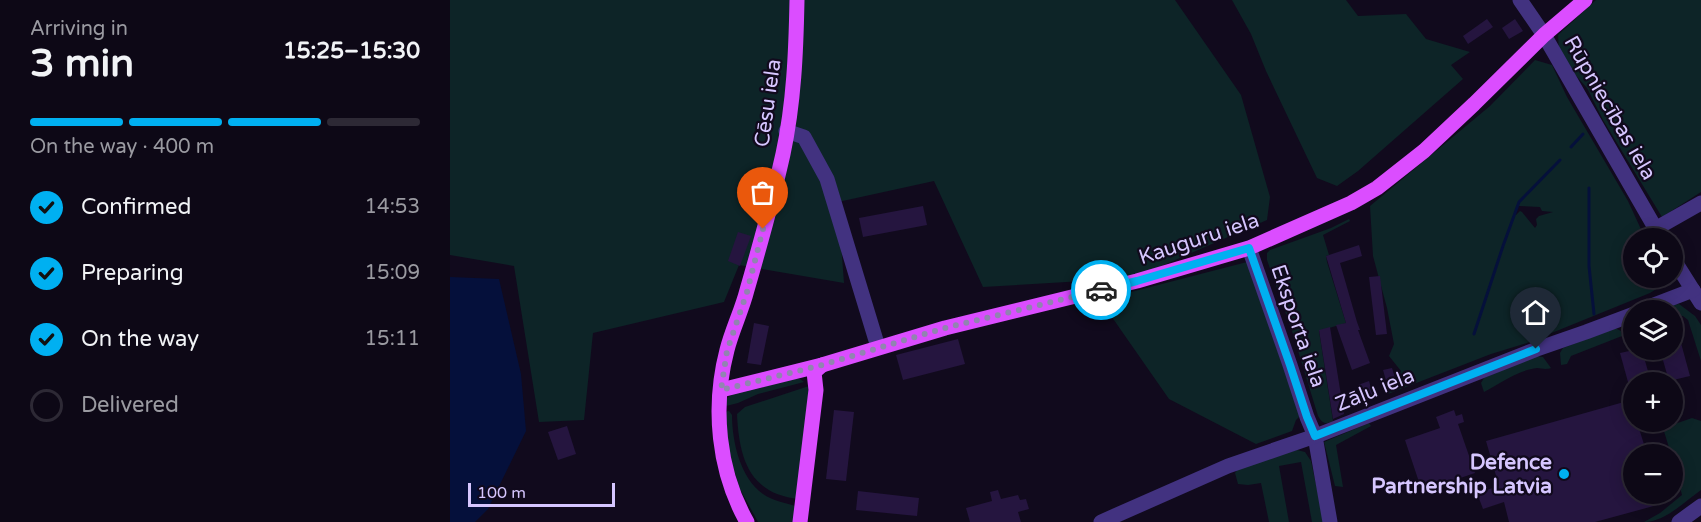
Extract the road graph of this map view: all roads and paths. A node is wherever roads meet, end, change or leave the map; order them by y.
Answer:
1 (797, 0) edge
2 (1520, 0) edge
3 (1585, 0) edge
4 (1544, 35) junction
5 (786, 131) junction
6 (1701, 203) edge
7 (1655, 228) edge
8 (1666, 228) edge
9 (1249, 248) junction
10 (1683, 274) edge
11 (1697, 296) edge
12 (1681, 300) edge
13 (1623, 318) edge
14 (878, 347) junction
15 (822, 365) junction
16 (721, 390) junction
17 (1315, 436) junction
18 (1701, 506) edge
19 (743, 521) edge
20 (800, 522) edge
21 (1101, 522) edge
22 (1330, 522) edge
23 (1679, 522) edge

1 - 5 main road, Cēsu iela
2 - 4 street, Rūpniecības iela
3 - 4 main road, Kauguru iela
4 - 7 street, Rūpniecības iela
4 - 9 main road, Kauguru iela
5 - 14 street
5 - 16 main road, Cēsu iela
6 - 8 street
9 - 14 main road, Kauguru iela
9 - 17 street, Eksporta iela
10 - 11 street
11 - 12 street
13 - 17 street, Zāļu iela
14 - 15 main road, Kauguru iela
15 - 16 main road, Kauguru iela
15 - 20 main road
16 - 19 main road, Cēsu iela
17 - 21 street, Zāļu iela
17 - 22 street, Eksporta iela
18 - 23 street

